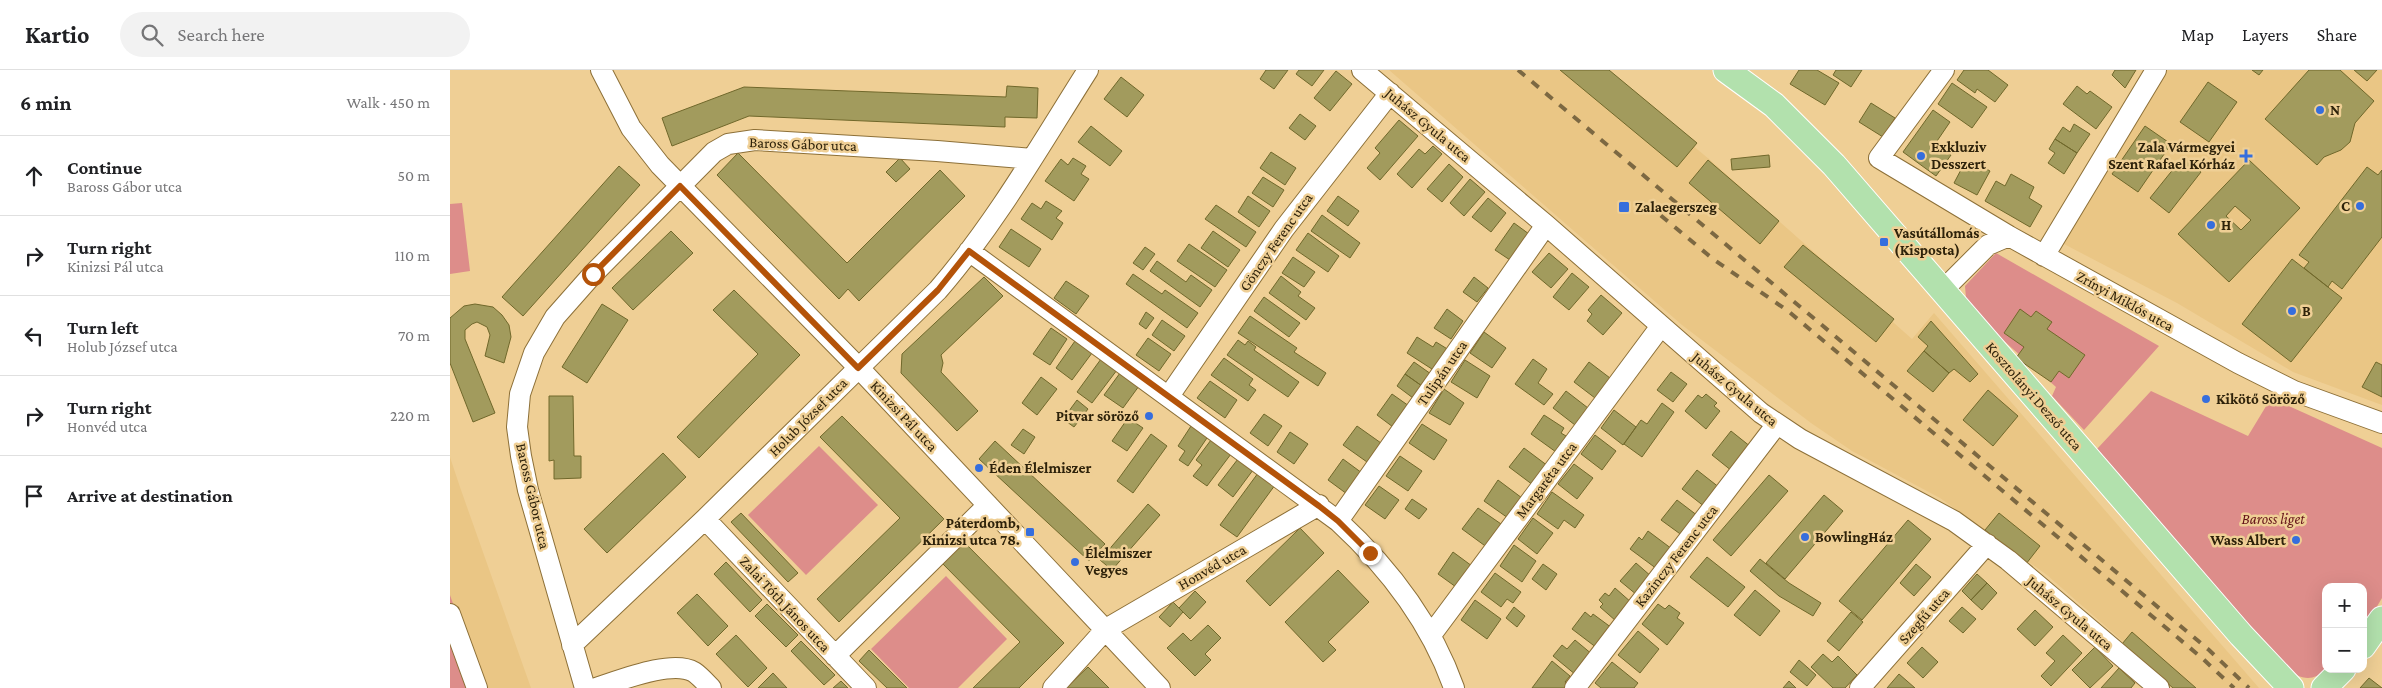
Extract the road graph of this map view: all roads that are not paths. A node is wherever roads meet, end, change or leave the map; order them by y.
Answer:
1 (601, 70) edge
2 (1088, 70) edge
3 (1362, 70) edge
4 (1944, 70) edge
5 (2156, 70) edge
6 (1738, 74) edge
7 (1390, 93) junction
8 (1032, 159) junction
9 (680, 186) junction
10 (1546, 225) junction
11 (2009, 236) junction
12 (969, 251) junction
13 (2044, 256) junction
14 (1942, 291) junction
15 (1661, 326) junction
16 (858, 368) junction
17 (1169, 396) junction
18 (2382, 423) edge
19 (1777, 424) junction
20 (988, 505) junction
21 (1319, 506) junction
22 (705, 518) junction
23 (1338, 521) junction
24 (1987, 544) junction
25 (450, 614) edge
26 (2382, 619) edge
27 (1106, 629) junction
28 (1431, 634) junction
29 (2367, 640) edge
30 (572, 645) junction
31 (835, 656) junction
32 (2339, 673) edge
33 (478, 688) edge
34 (585, 688) edge
35 (596, 688) edge
36 (711, 688) edge
37 (866, 688) edge
38 (1053, 688) edge
39 (1160, 688) edge
40 (1454, 688) edge
41 (1574, 688) edge
42 (1860, 688) edge
43 (2159, 688) edge
44 (2291, 688) edge
45 (2324, 688) edge

1 - 9 street, Kinizsi Pál utca
2 - 8 street, Holub József utca
3 - 7 street, Juhász Gyula utca
4 - 11 street, Zrínyi Miklós utca
5 - 13 street
6 - 14 main road, Kosztolányi Dezső utca
7 - 10 street, Juhász Gyula utca
7 - 17 street, Gönczy Ferenc utca
8 - 9 street, Baross Gábor utca
8 - 12 street, Holub József utca
9 - 16 street, Kinizsi Pál utca
9 - 30 street, Baross Gábor utca
10 - 15 street, Juhász Gyula utca
10 - 23 street, Tulipán utca
11 - 13 street, Zrínyi Miklós utca
11 - 14 street
12 - 16 street, Holub József utca
12 - 17 street
13 - 18 street, Zrínyi Miklós utca
14 - 44 main road, Kosztolányi Dezső utca
15 - 19 street, Juhász Gyula utca
15 - 28 street, Margaréta utca
16 - 20 street, Kinizsi Pál utca
16 - 22 street, Holub József utca
17 - 21 street
19 - 24 street, Juhász Gyula utca
19 - 41 street, Kazinczy Ferenc utca
20 - 27 street, Kinizsi Pál utca
20 - 31 street
21 - 23 street
21 - 27 street, Honvéd utca
22 - 30 street, Holub József utca
22 - 31 street, Zalai Tóth János utca
23 - 28 street
24 - 42 street, Szegfű utca
24 - 43 street, Juhász Gyula utca
25 - 33 street
26 - 29 main road
27 - 38 street, Honvéd utca
27 - 39 street, Kinizsi Pál utca
28 - 40 street
30 - 34 street, Baross Gábor utca
31 - 37 street, Zalai Tóth János utca
32 - 45 main road
35 - 36 street

